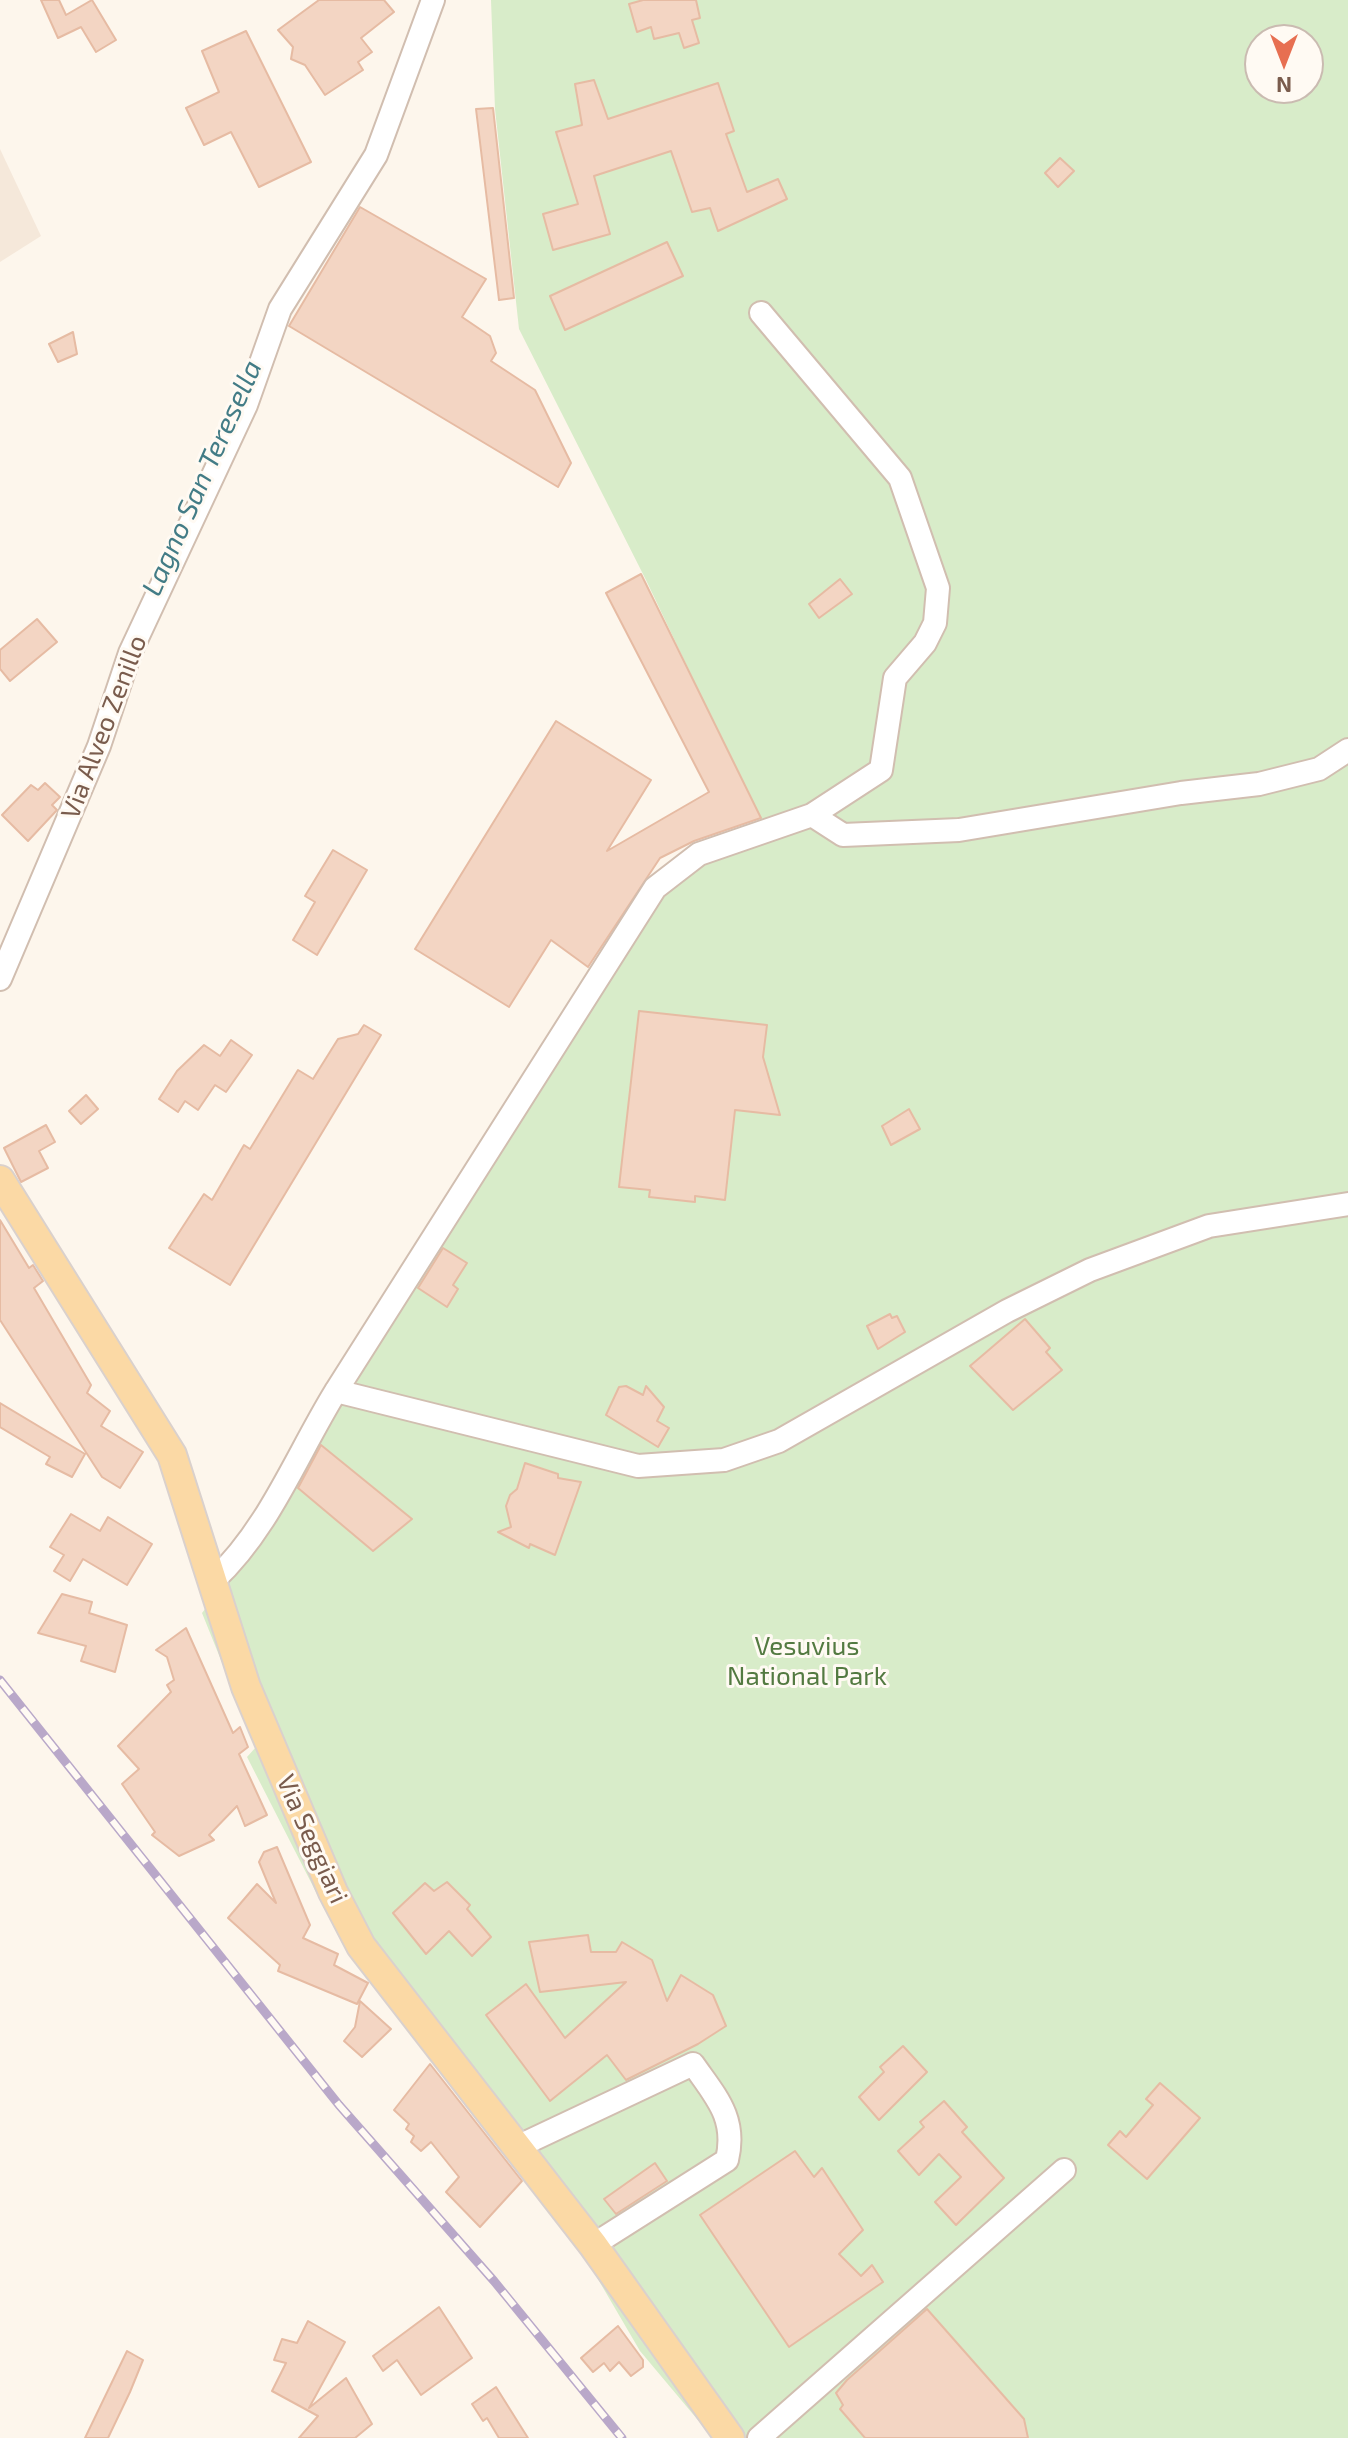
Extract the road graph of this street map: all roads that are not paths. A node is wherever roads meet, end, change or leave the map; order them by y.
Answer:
1 (433, 0) edge
2 (761, 313) dead end
3 (1348, 750) edge
4 (812, 815) junction
5 (0, 979) edge
6 (0, 1180) edge
7 (1348, 1204) edge
8 (336, 1391) junction
9 (214, 1580) junction
10 (517, 2147) junction
11 (1064, 2170) dead end
12 (593, 2245) junction
13 (730, 2438) edge
14 (759, 2438) edge

1 - 5 street, Via Alveo Zenillo
2 - 4 street
3 - 4 street
4 - 8 street
6 - 9 main road, Via Seggiari
7 - 8 street
8 - 9 street
9 - 10 main road, Via Seggiari
10 - 12 main road, Via Seggiari
10 - 12 street
11 - 14 street
12 - 13 main road, Via Seggiari

